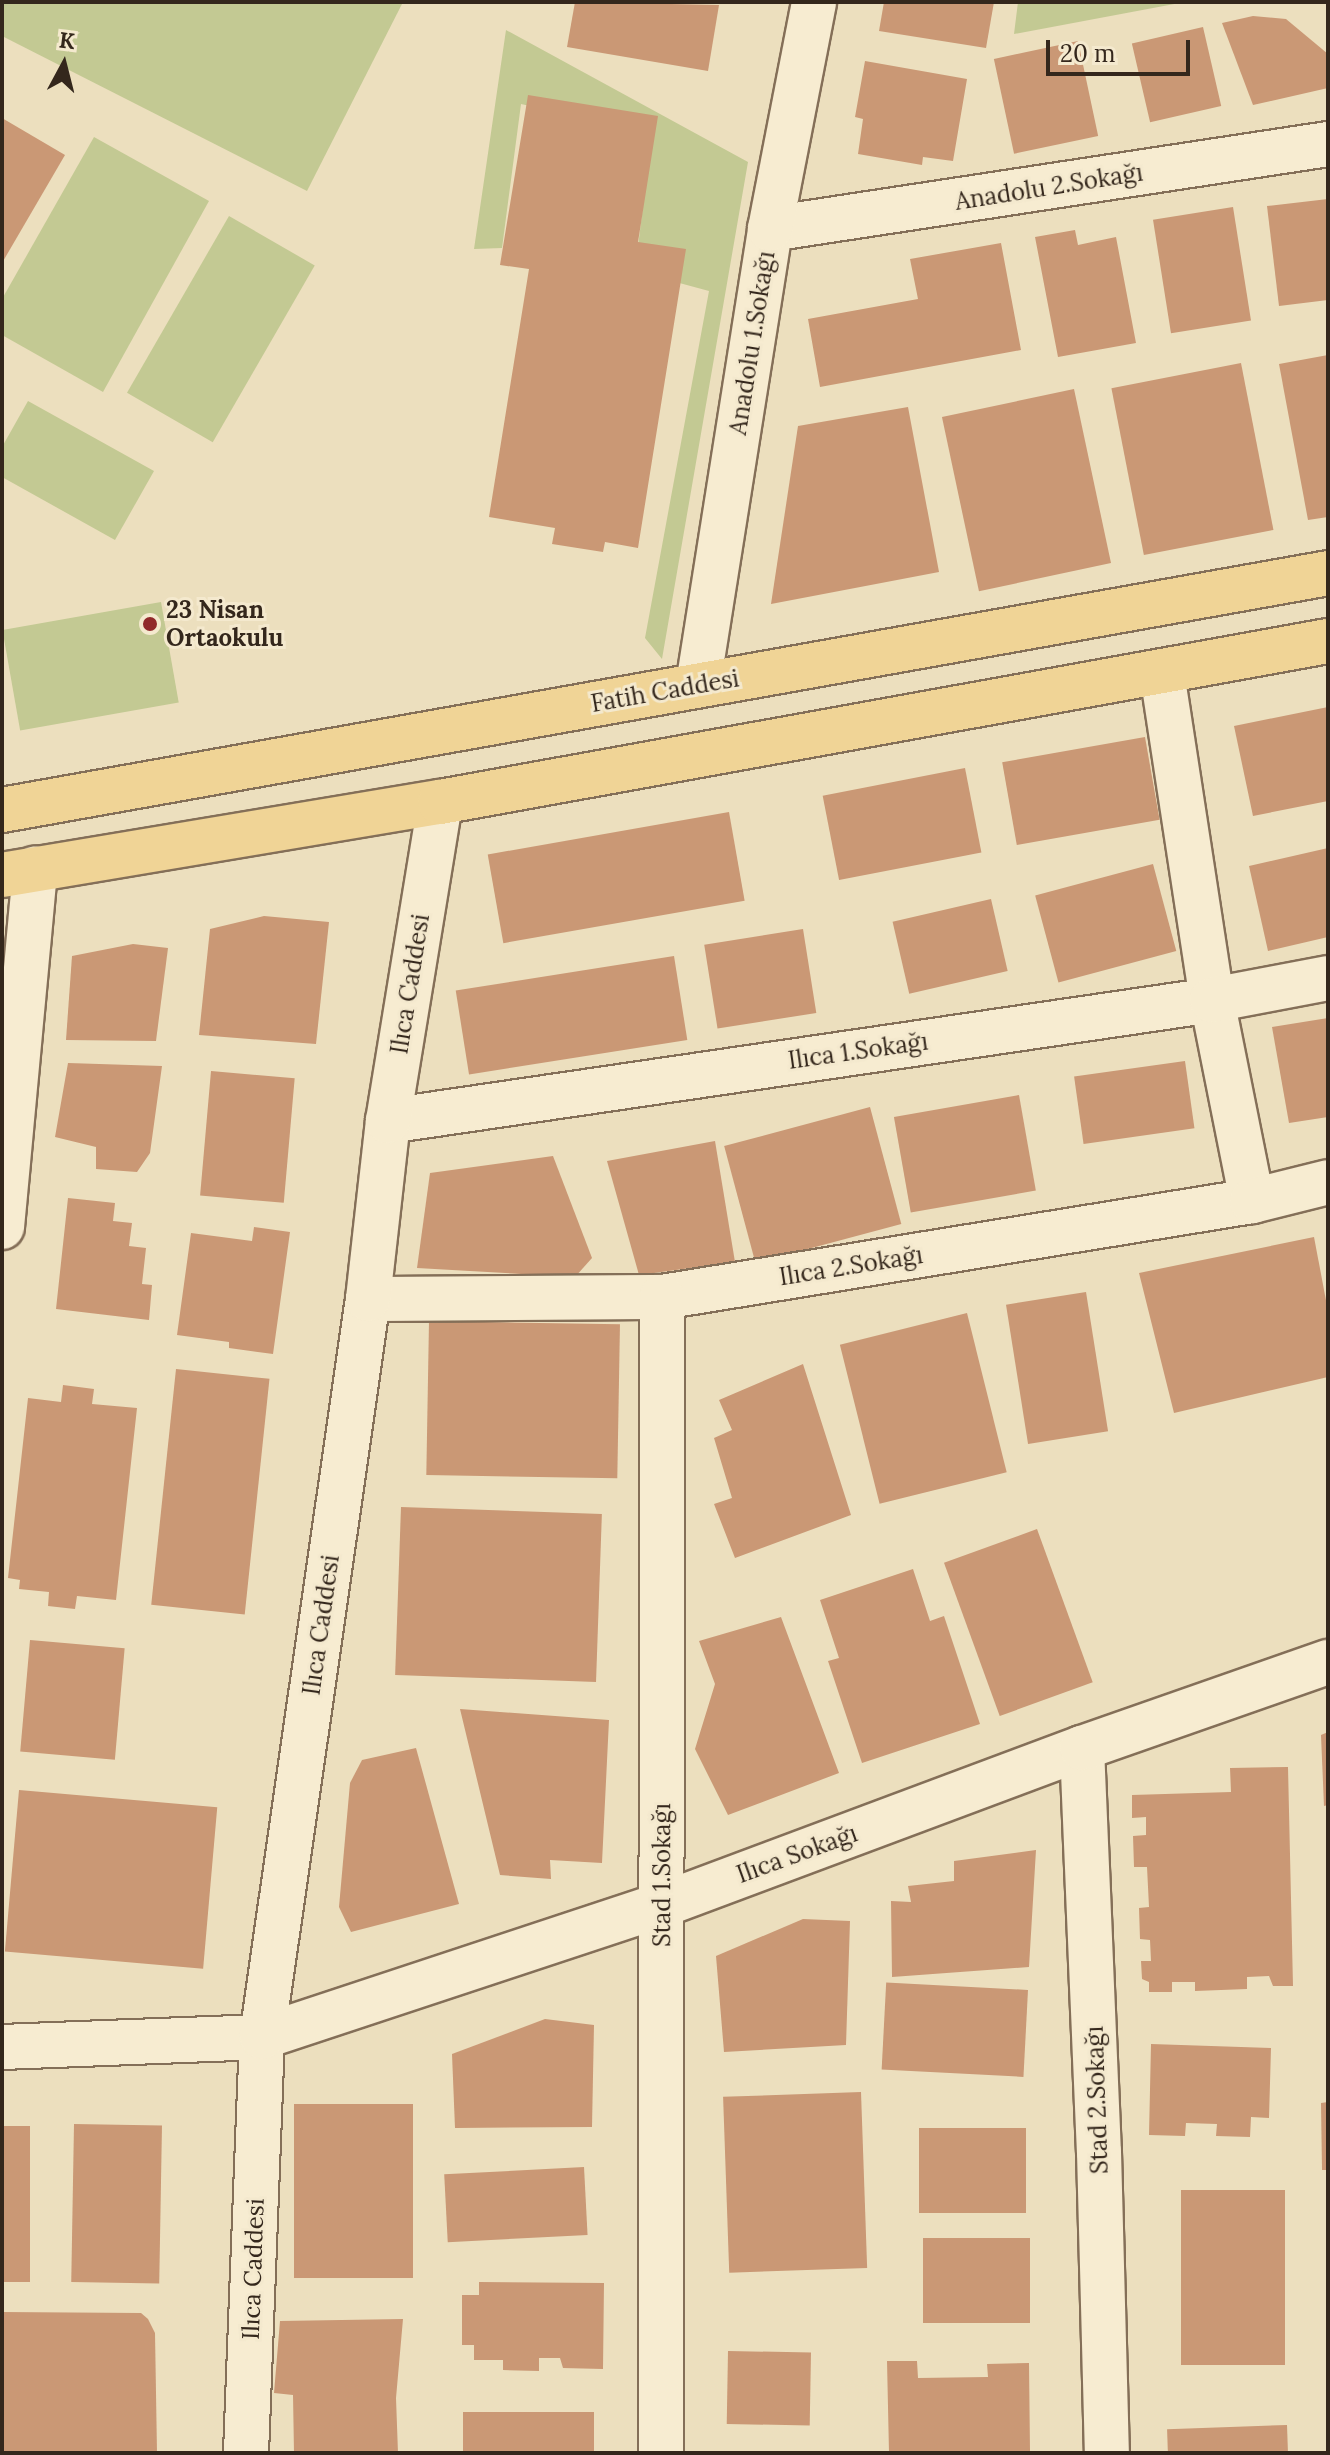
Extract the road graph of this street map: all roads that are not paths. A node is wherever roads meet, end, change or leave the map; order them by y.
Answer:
1 (814, 2) edge
2 (1328, 144) edge
3 (770, 229) junction
4 (1328, 573) edge
5 (1328, 641) edge
6 (1162, 673) junction
7 (698, 685) junction
8 (440, 802) junction
9 (2, 810) edge
10 (18, 872) edge
11 (1328, 978) edge
12 (1212, 1000) junction
13 (388, 1121) junction
14 (1328, 1182) edge
15 (1252, 1201) junction
16 (2, 1227) edge
17 (662, 1297) junction
18 (368, 1299) junction
19 (1328, 1662) edge
20 (1082, 1748) junction
21 (662, 1905) junction
22 (262, 2037) junction
23 (2, 2047) edge
24 (246, 2453) edge
25 (661, 2453) edge
26 (1107, 2453) edge

1 - 3 street, Anadolu 1.Sokağı
2 - 3 street, Anadolu 2.Sokağı
3 - 7 street, Anadolu 1.Sokağı
4 - 7 main road, Fatih Caddesi
5 - 6 main road
6 - 8 main road
6 - 12 street
7 - 9 main road, Fatih Caddesi
8 - 10 main road
8 - 13 street, Ilıca Caddesi
10 - 16 street
11 - 12 street, Ilıca 1.Sokağı
12 - 13 street, Ilıca 1.Sokağı
12 - 15 street
13 - 18 street, Ilıca Caddesi
14 - 15 street, Ilıca 2.Sokağı
15 - 17 street, Ilıca 2.Sokağı
17 - 18 street, Ilıca 2.Sokağı
17 - 21 street, Stad 1.Sokağı
18 - 22 street, Ilıca Caddesi
19 - 20 street, Ilıca Sokağı
20 - 21 street, Ilıca Sokağı
20 - 26 street, Stad 2.Sokağı
21 - 22 street, Ilıca Sokağı
21 - 25 street, Stad 1.Sokağı
22 - 23 street, Ilıca Sokağı
22 - 24 street, Ilıca Caddesi

